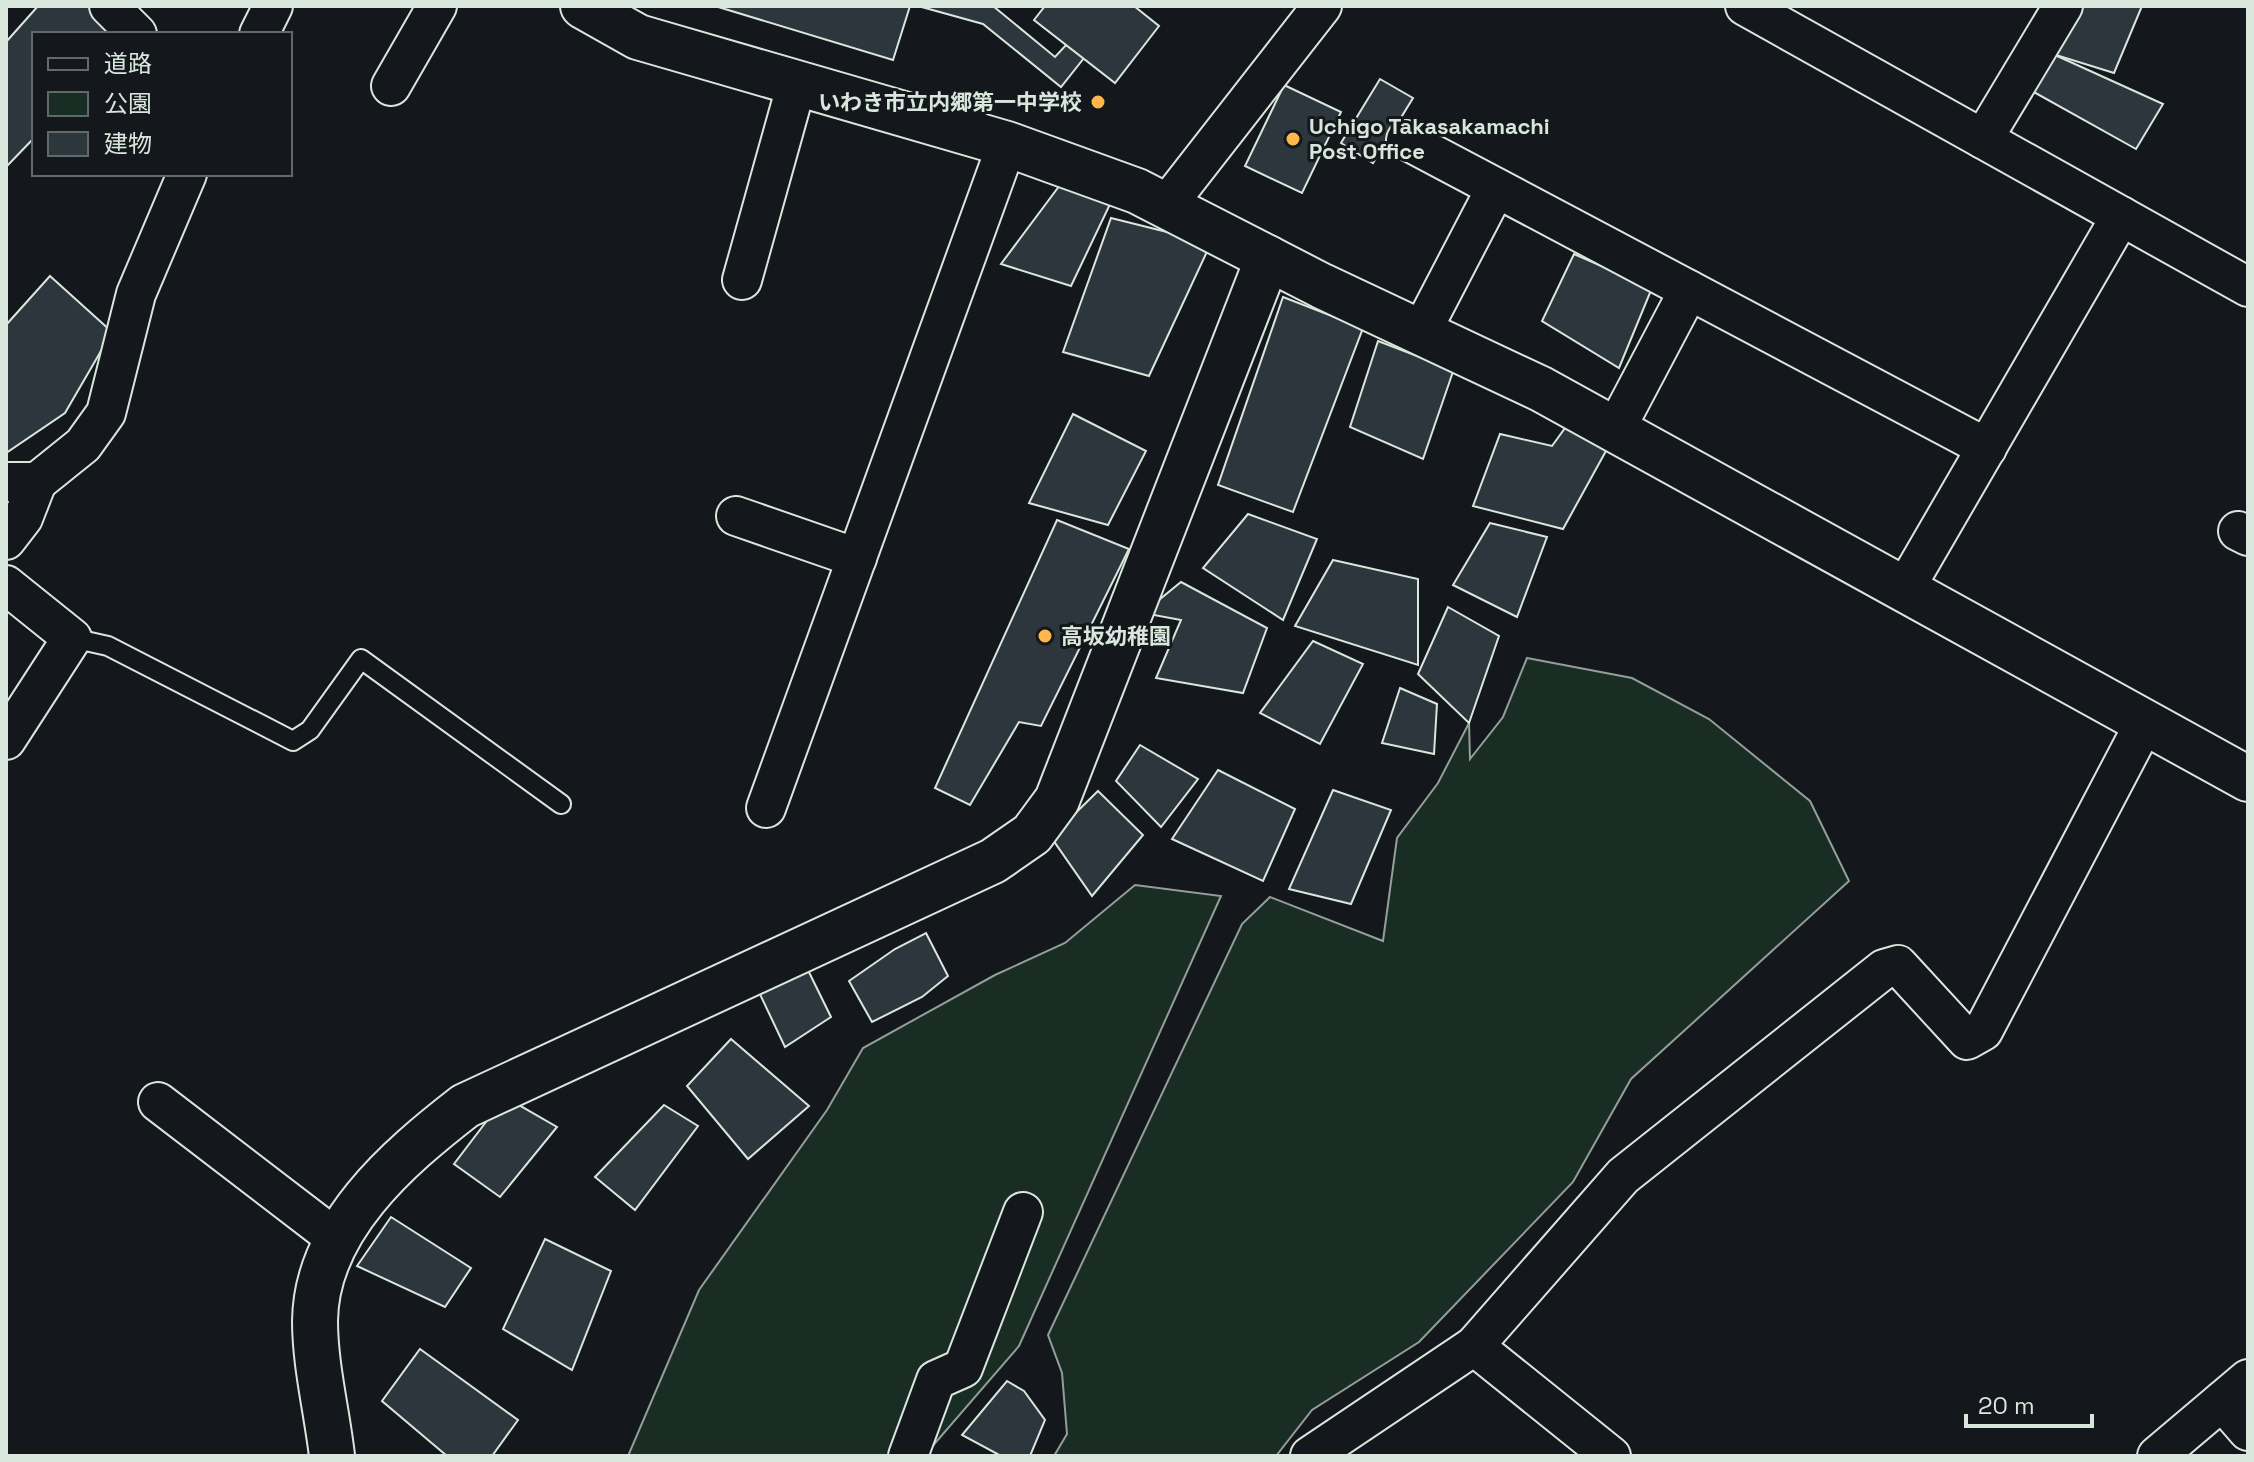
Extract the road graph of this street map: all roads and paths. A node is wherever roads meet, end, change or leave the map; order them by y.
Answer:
1 (109, 6) edge
2 (273, 6) edge
3 (437, 6) edge
4 (583, 6) edge
5 (1322, 6) edge
6 (1745, 6) edge
7 (2063, 6) edge
8 (135, 32) edge
9 (260, 32) edge
10 (797, 83) junction
11 (391, 86) dead end
12 (1983, 139) junction
13 (1406, 140) dead end
14 (1007, 144) junction
15 (186, 176) edge
16 (1496, 188) junction
17 (1166, 206) junction
18 (2121, 216) junction
19 (1268, 258) junction
20 (742, 280) dead end
21 (2248, 287) edge
22 (1689, 290) junction
23 (1420, 334) junction
24 (1615, 430) junction
25 (1987, 448) junction
26 (21, 482) edge
27 (736, 516) dead end
28 (6, 540) edge
29 (857, 558) junction
30 (6, 585) edge
31 (1904, 590) junction
32 (72, 638) junction
33 (2144, 724) junction
34 (6, 740) edge
35 (2244, 769) edge
36 (561, 804) dead end
37 (766, 808) dead end
38 (158, 1102) dead end
39 (1023, 1212) dead end
40 (338, 1240) junction
41 (1474, 1346) junction
42 (2235, 1390) edge
43 (2248, 1431) edge
44 (332, 1456) edge
45 (908, 1456) edge
46 (1310, 1456) edge
47 (1611, 1456) edge
48 (2157, 1456) edge

1 - 8 street
2 - 9 street
3 - 11 street
4 - 10 street
5 - 17 street
6 - 12 street
7 - 12 street
10 - 14 street
10 - 20 street
12 - 18 street
13 - 16 street
14 - 17 street
14 - 29 street
15 - 26 street
16 - 22 street
16 - 23 street
17 - 19 street
18 - 21 street
18 - 25 street
19 - 23 street
19 - 40 street
22 - 24 street
22 - 25 street
23 - 24 street
24 - 31 street
25 - 31 street
26 - 28 street
27 - 29 street
29 - 37 street
30 - 32 street
31 - 33 street
32 - 34 street
32 - 36 lane
33 - 35 street
33 - 41 street
38 - 40 street
39 - 45 street
40 - 44 street
41 - 46 street
41 - 47 street
42 - 43 street
42 - 48 street

